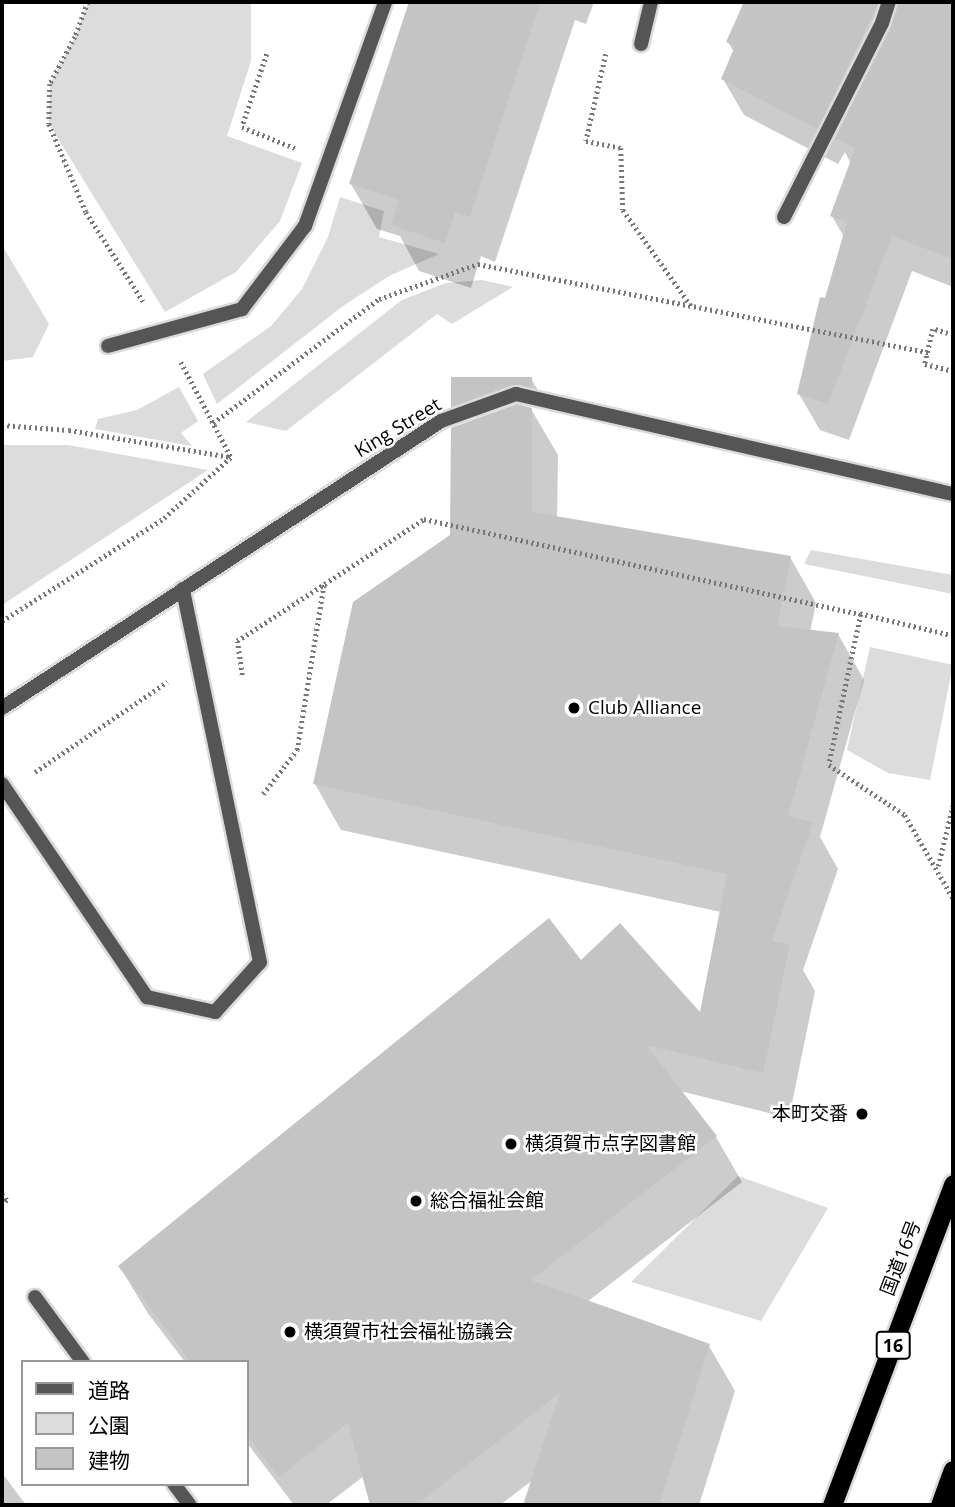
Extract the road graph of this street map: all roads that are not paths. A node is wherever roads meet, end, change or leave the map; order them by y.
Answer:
1 (385, 2) edge
2 (651, 2) edge
3 (890, 2) edge
4 (641, 44) dead end
5 (784, 218) dead end
6 (108, 346) dead end
7 (953, 494) edge
8 (183, 589) junction
9 (2, 708) edge
10 (4, 788) edge
11 (953, 1184) edge
12 (35, 1297) dead end
13 (82, 1360) edge
14 (953, 1469) edge
15 (176, 1486) edge
16 (190, 1505) edge
17 (832, 1505) edge
18 (940, 1505) edge

1 - 6 street
2 - 4 street
3 - 5 street
7 - 8 street, King Street
8 - 9 street, King Street
8 - 10 street
11 - 17 highway, 国道16号 / 16
12 - 13 street
14 - 18 highway
15 - 16 street

